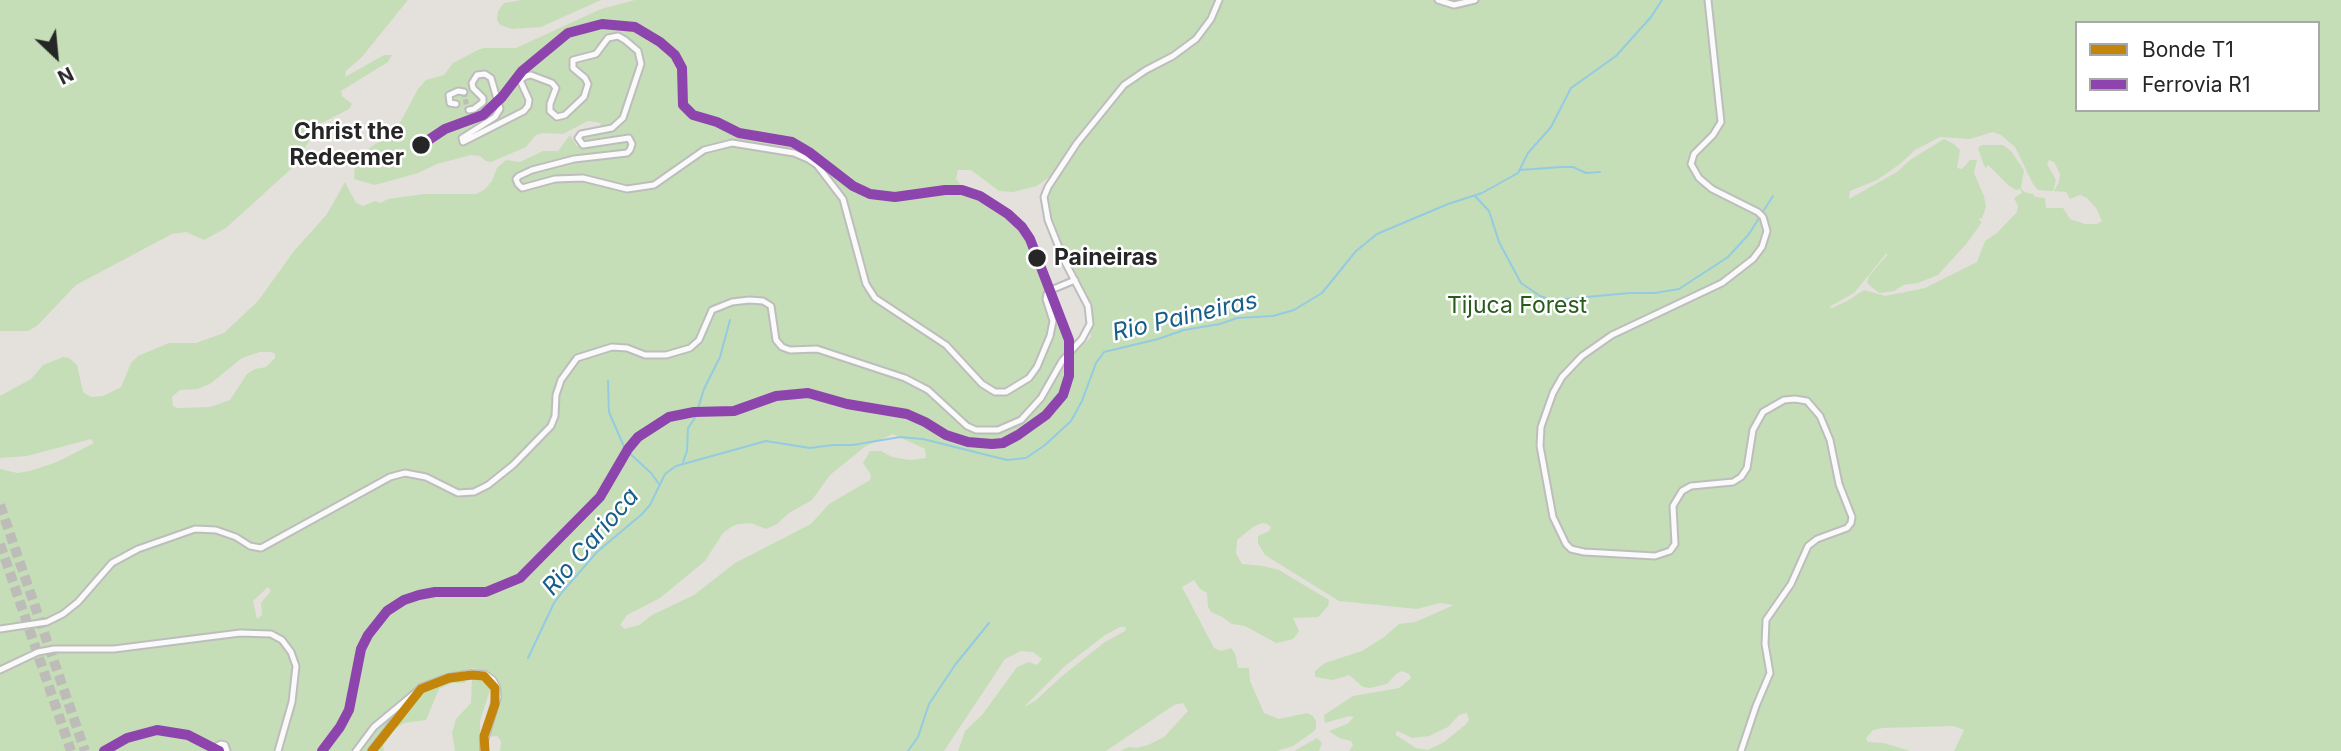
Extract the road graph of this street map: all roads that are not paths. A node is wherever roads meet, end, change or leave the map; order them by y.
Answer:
1 (1219, 0) edge
2 (1438, 0) edge
3 (1475, 0) edge
4 (1708, 0) edge
5 (464, 92) dead end
6 (456, 104) dead end
7 (469, 110) dead end
8 (1075, 280) junction
9 (0, 629) edge
10 (0, 670) edge
11 (421, 688) junction
12 (216, 751) edge
13 (227, 751) edge
14 (278, 751) edge
15 (356, 751) edge
16 (371, 751) edge
17 (484, 751) edge
18 (1741, 751) edge

1 - 8 street
2 - 3 street
4 - 18 street
5 - 6 street
7 - 8 street
8 - 9 street
10 - 14 street
11 - 15 street
11 - 16 street
11 - 17 street
12 - 13 street

